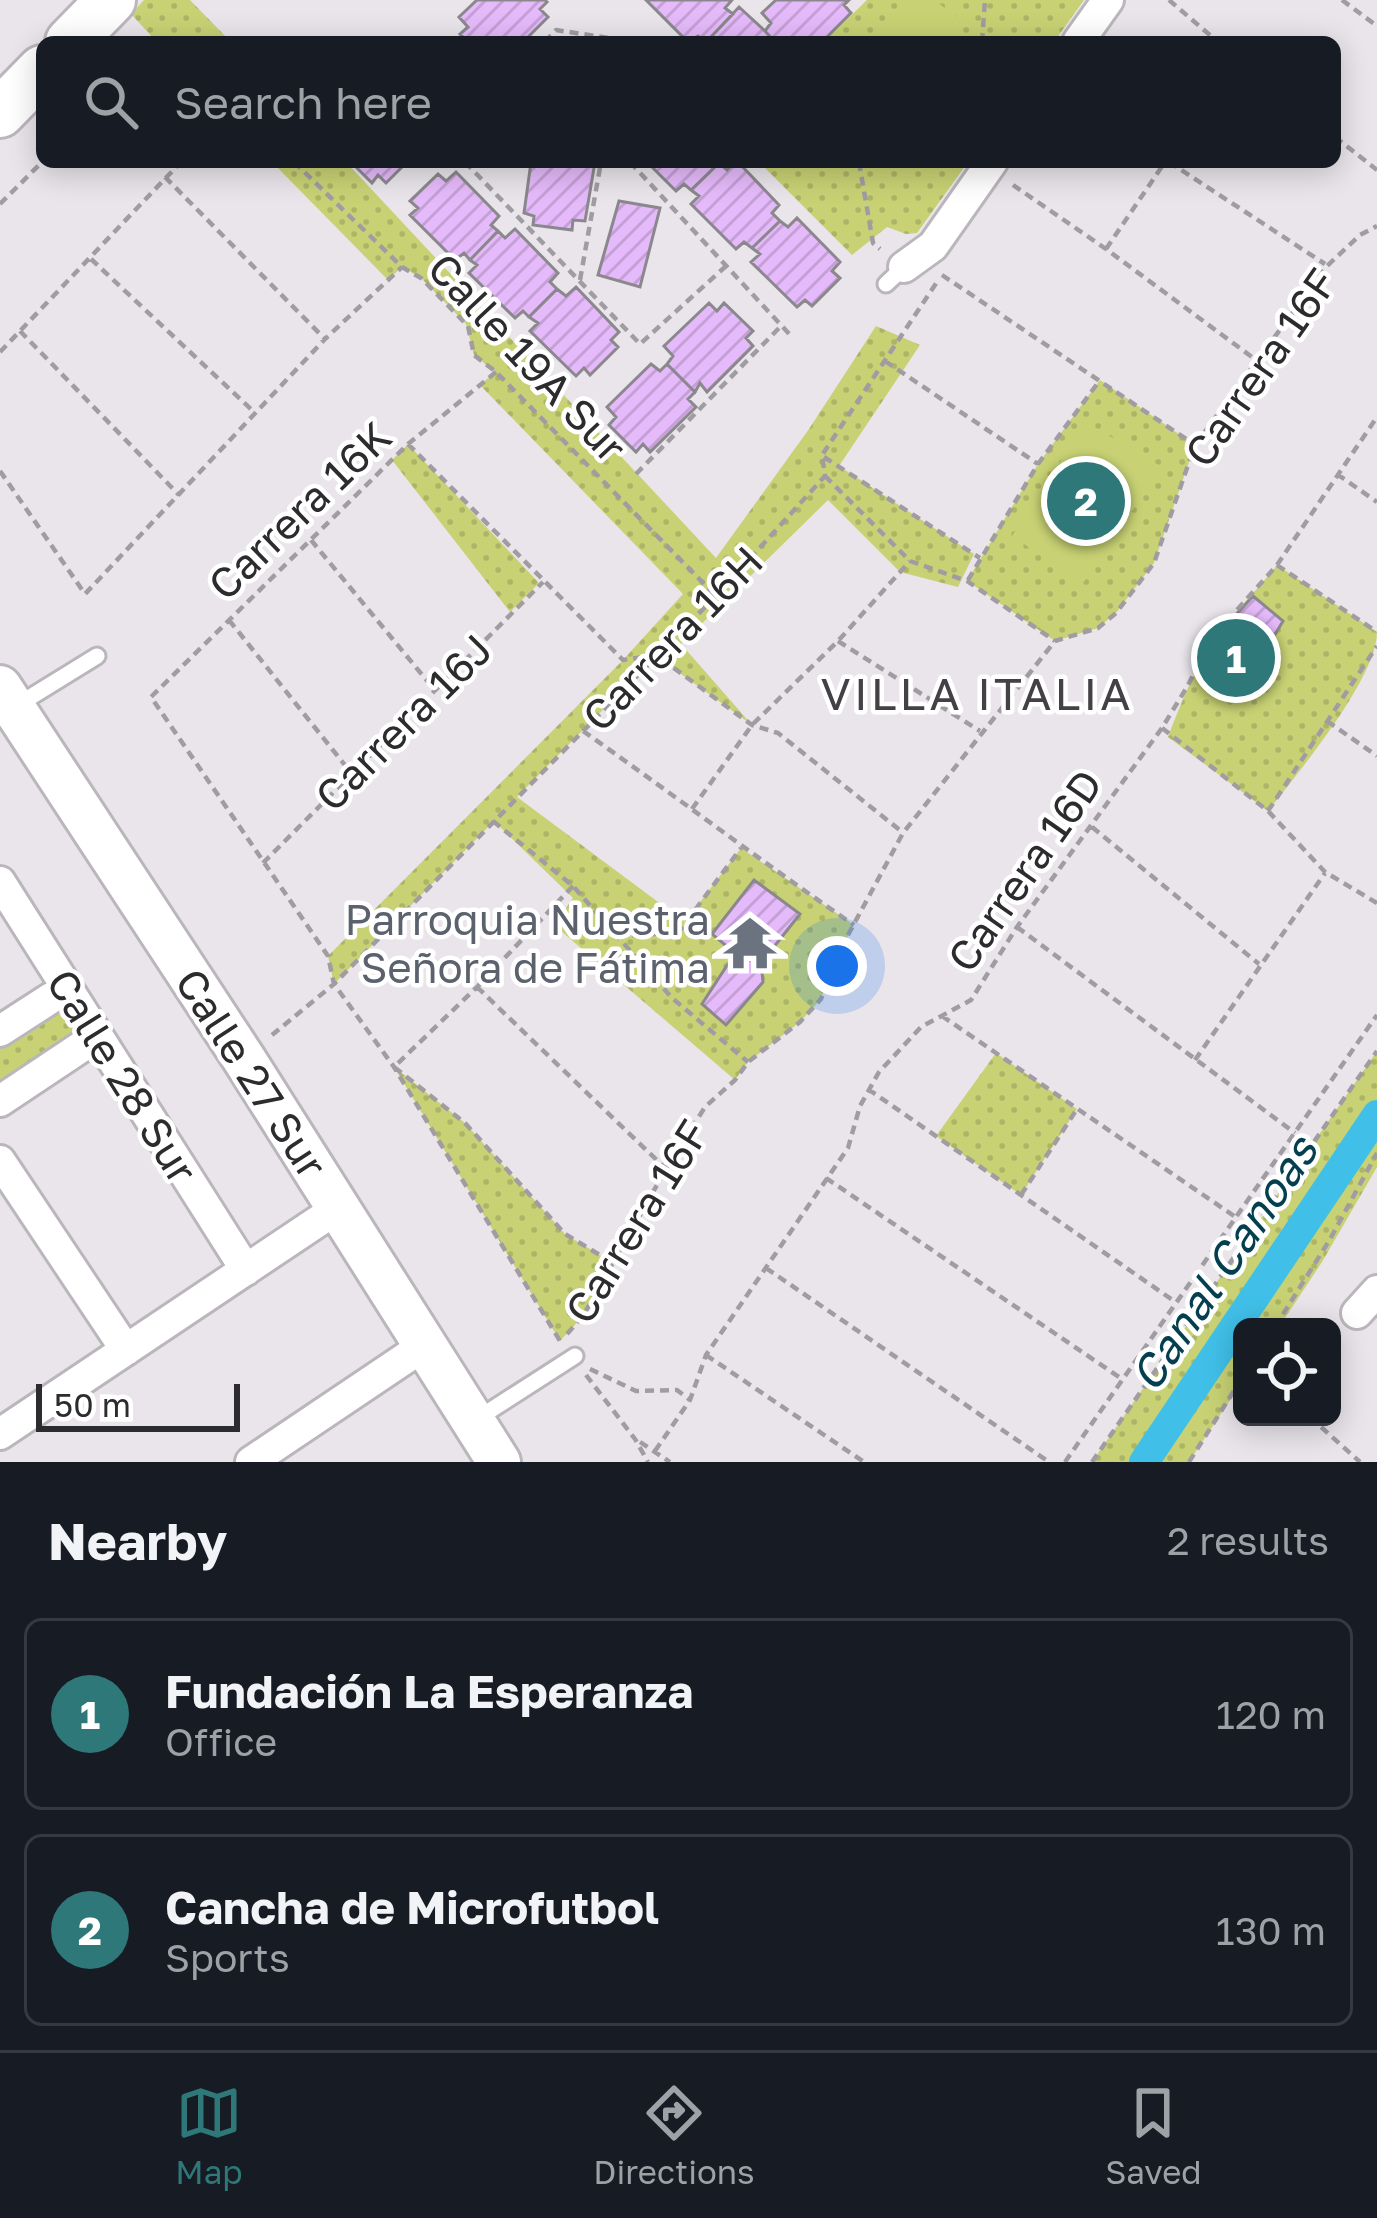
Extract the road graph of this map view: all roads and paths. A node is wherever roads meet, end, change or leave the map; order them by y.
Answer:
1 (111, 0) edge
2 (985, 0) edge
3 (1108, 0) edge
4 (1169, 0) edge
5 (1342, 0) edge
6 (1377, 26) edge
7 (76, 36) edge
8 (550, 36) edge
9 (596, 36) edge
10 (982, 36) edge
11 (1082, 36) edge
12 (1211, 36) edge
13 (36, 76) edge
14 (0, 113) edge
15 (1341, 141) edge
16 (36, 168) edge
17 (175, 168) edge
18 (300, 168) edge
19 (471, 168) edge
20 (601, 168) edge
21 (636, 168) edge
22 (860, 168) edge
23 (1163, 168) edge
24 (1176, 168) edge
25 (1377, 170) edge
26 (1006, 172) edge
27 (165, 177) junction
28 (0, 204) edge
29 (1377, 226) edge
30 (1106, 249) junction
31 (91, 259) junction
32 (727, 266) junction
33 (1327, 266) junction
34 (402, 267) junction
35 (895, 276) joint
36 (580, 282) junction
37 (782, 325) junction
38 (20, 331) junction
39 (794, 338) dead end
40 (325, 339) junction
41 (0, 352) edge
42 (1256, 360) junction
43 (885, 361) junction
44 (496, 372) junction
45 (1100, 380) junction
46 (255, 413) junction
47 (1377, 417) edge
48 (408, 444) junction
49 (1195, 445) junction
50 (822, 455) junction
51 (1038, 464) junction
52 (0, 472) edge
53 (636, 474) dead end
54 (1336, 474) junction
55 (825, 476) junction
56 (180, 496) junction
57 (1377, 502) edge
58 (311, 540) junction
59 (980, 558) junction
60 (910, 561) junction
61 (1277, 565) junction
62 (967, 581) junction
63 (544, 582) junction
64 (716, 596) junction
65 (229, 620) junction
66 (1377, 632) edge
67 (838, 640) junction
68 (1055, 641) junction
69 (1377, 646) edge
70 (97, 656) dead end
71 (656, 656) junction
72 (434, 689) junction
73 (6, 697) edge
74 (1327, 721) junction
75 (752, 725) junction
76 (1162, 728) junction
77 (583, 731) junction
78 (981, 732) junction
79 (1377, 756) edge
80 (352, 774) junction
81 (692, 809) junction
82 (1268, 811) junction
83 (493, 820) junction
84 (1090, 825) junction
85 (904, 832) junction
86 (741, 848) junction
87 (263, 863) junction
88 (1325, 872) junction
89 (0, 882) edge
90 (573, 886) junction
91 (1377, 904) edge
92 (854, 925) junction
93 (1017, 927) junction
94 (617, 936) junction
95 (1259, 964) junction
96 (334, 984) junction
97 (477, 987) junction
98 (51, 998) dead end
99 (942, 1016) junction
100 (1377, 1016) edge
101 (0, 1031) edge
102 (84, 1045) dead end
103 (1377, 1051) edge
104 (244, 1059) junction
105 (1195, 1060) junction
106 (748, 1062) junction
107 (394, 1067) junction
108 (868, 1089) junction
109 (0, 1102) edge
110 (1077, 1109) junction
111 (1295, 1132) junction
112 (1377, 1153) edge
113 (0, 1161) edge
114 (666, 1169) junction
115 (826, 1178) junction
116 (1022, 1195) junction
117 (338, 1208) junction
118 (1235, 1217) junction
119 (613, 1263) junction
120 (766, 1268) junction
121 (246, 1270) junction
122 (1176, 1302) junction
123 (1281, 1318) edge
124 (425, 1345) junction
125 (126, 1350) junction
126 (706, 1354) junction
127 (577, 1360) junction
128 (1121, 1378) junction
129 (1233, 1392) edge
130 (690, 1400) junction
131 (473, 1421) junction
132 (1320, 1426) edge
133 (0, 1434) edge
134 (635, 1439) junction
135 (655, 1451) junction
136 (251, 1462) edge
137 (499, 1462) edge
138 (648, 1462) edge
139 (670, 1462) edge
140 (864, 1462) edge
141 (1048, 1462) edge
142 (1064, 1462) edge
143 (1092, 1462) edge
144 (1189, 1462) edge
145 (1360, 1462) edge

1 - 7 main road
2 - 10 path
3 - 11 street
4 - 12 path
5 - 6 path
8 - 9 path
13 - 14 main road
15 - 25 path
16 - 28 path
17 - 27 path
18 - 34 path, Calle 19A Sur
19 - 36 path
20 - 36 path
21 - 32 path
22 - 35 path
23 - 30 path
24 - 33 path
26 - 30 path
26 - 35 street
27 - 31 path
27 - 40 path
29 - 33 path, Carrera 16F
30 - 42 path
31 - 38 path
31 - 46 path
32 - 36 path
32 - 37 path
33 - 42 path, Carrera 16F
34 - 40 path
34 - 44 path, Calle 19A Sur
37 - 39 path
37 - 53 path
38 - 41 path
38 - 56 path
40 - 46 path
42 - 49 path, Carrera 16F
43 - 45 path
43 - 50 path
43 - 51 path
44 - 48 path, Carrera 16K
44 - 64 path, Calle 19A Sur
45 - 49 path
45 - 51 path
46 - 56 path
47 - 54 path, Carrera 16D
48 - 58 path, Carrera 16K
48 - 63 path
49 - 68 path, Carrera 16F
50 - 55 path
50 - 59 path
51 - 59 path
52 - 56 path
54 - 57 path
54 - 61 path, Carrera 16D
55 - 60 path
55 - 64 path, Carrera 16H
58 - 65 path, Carrera 16K
58 - 72 path
59 - 62 path
60 - 62 path
60 - 67 path
61 - 66 path
61 - 76 path, Carrera 16D
62 - 68 path
63 - 71 path
63 - 72 path, Carrera 16J
64 - 71 path, Carrera 16H
65 - 80 path
65 - 87 path, Carrera 16K
67 - 75 path
67 - 78 path
68 - 78 path, Carrera 16F
69 - 74 path
70 - 73 lane
71 - 75 path
71 - 77 path, Carrera 16H
72 - 80 path, Carrera 16J
73 - 104 street, Calle 27 Sur
74 - 79 path
74 - 82 path
75 - 81 path
75 - 85 path
76 - 82 path
76 - 84 path, Carrera 16D
77 - 81 path
77 - 83 path, Carrera 16H
78 - 85 path, Carrera 16F
80 - 87 path, Carrera 16J
81 - 86 path
82 - 88 path
83 - 90 path
83 - 96 path, Carrera 16H
84 - 93 path, Carrera 16D
84 - 95 path
85 - 92 path, Carrera 16F
86 - 92 path
86 - 94 path
87 - 96 path
88 - 91 path
88 - 95 path
89 - 121 street, Calle 28 Sur
90 - 94 path
90 - 97 path
92 - 106 path, Carrera 16F
93 - 99 path, Carrera 16D
93 - 105 path
94 - 106 path
95 - 105 path
96 - 104 path, Carrera 16H
96 - 107 path
97 - 107 path
97 - 114 path
98 - 101 street
99 - 108 path, Carrera 16D
99 - 110 path
100 - 111 path
102 - 109 street
103 - 143 path
104 - 117 street, Calle 27 Sur
105 - 111 path
106 - 114 path, Carrera 16F
107 - 119 path
107 - 119 path, Carrera 16F
108 - 115 path, Carrera 16D
108 - 116 path
110 - 116 path
110 - 118 path
111 - 118 path
112 - 123 path
113 - 125 street
114 - 119 path, Carrera 16F
115 - 120 path, Carrera 16D
115 - 128 path
116 - 122 path
117 - 121 street
117 - 124 street, Calle 27 Sur
118 - 122 path
120 - 126 path, Carrera 16D
120 - 141 path
121 - 125 street
122 - 128 path
124 - 131 street, Calle 27 Sur
124 - 136 street
125 - 133 street
126 - 130 path, Carrera 16D
126 - 140 path
127 - 130 path
127 - 131 lane
127 - 134 path
128 - 142 path
129 - 144 path
130 - 135 path, Carrera 16D
131 - 137 street, Calle 27 Sur
132 - 145 path
134 - 135 path
134 - 138 path
135 - 139 path

